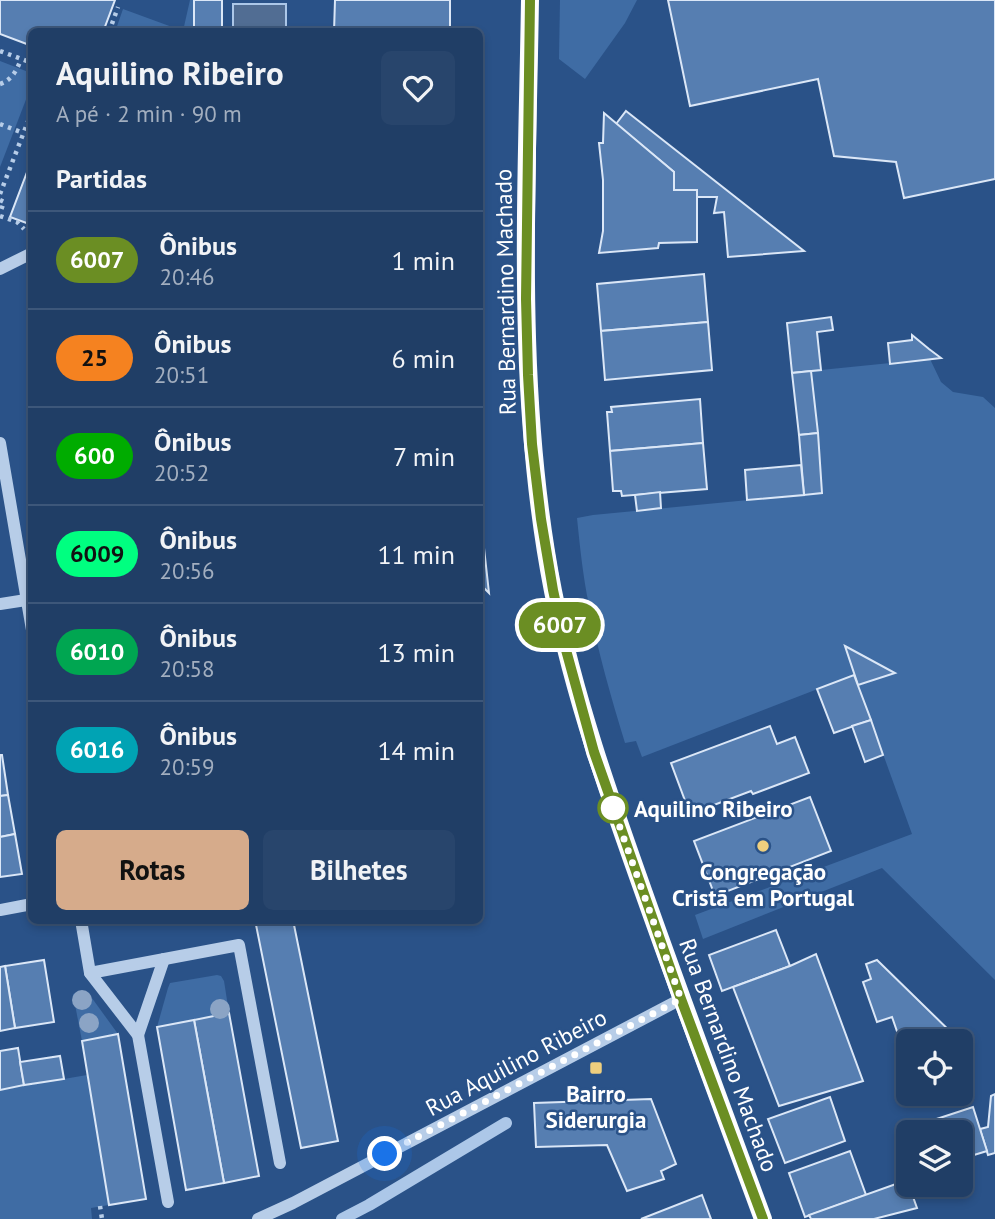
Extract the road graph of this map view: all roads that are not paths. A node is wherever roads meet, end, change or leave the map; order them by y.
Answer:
1 (530, 0) edge
2 (28, 255) edge
3 (0, 269) edge
4 (0, 443) edge
5 (26, 600) junction
6 (0, 604) edge
7 (28, 610) edge
8 (28, 905) edge
9 (0, 910) edge
10 (82, 924) edge
11 (164, 958) junction
12 (90, 973) junction
13 (681, 999) junction
14 (138, 1035) junction
15 (280, 1163) dead end
16 (168, 1202) dead end
17 (258, 1219) edge
18 (763, 1219) edge

1 - 13 main road, Rua Bernardino Machado
2 - 3 street
4 - 5 street
5 - 6 street
5 - 7 street
8 - 9 street
10 - 12 street
11 - 12 street
11 - 14 street
11 - 15 street
12 - 14 street
13 - 17 street, Rua Aquilino Ribeiro
13 - 18 main road, Rua Bernardino Machado
14 - 16 street

